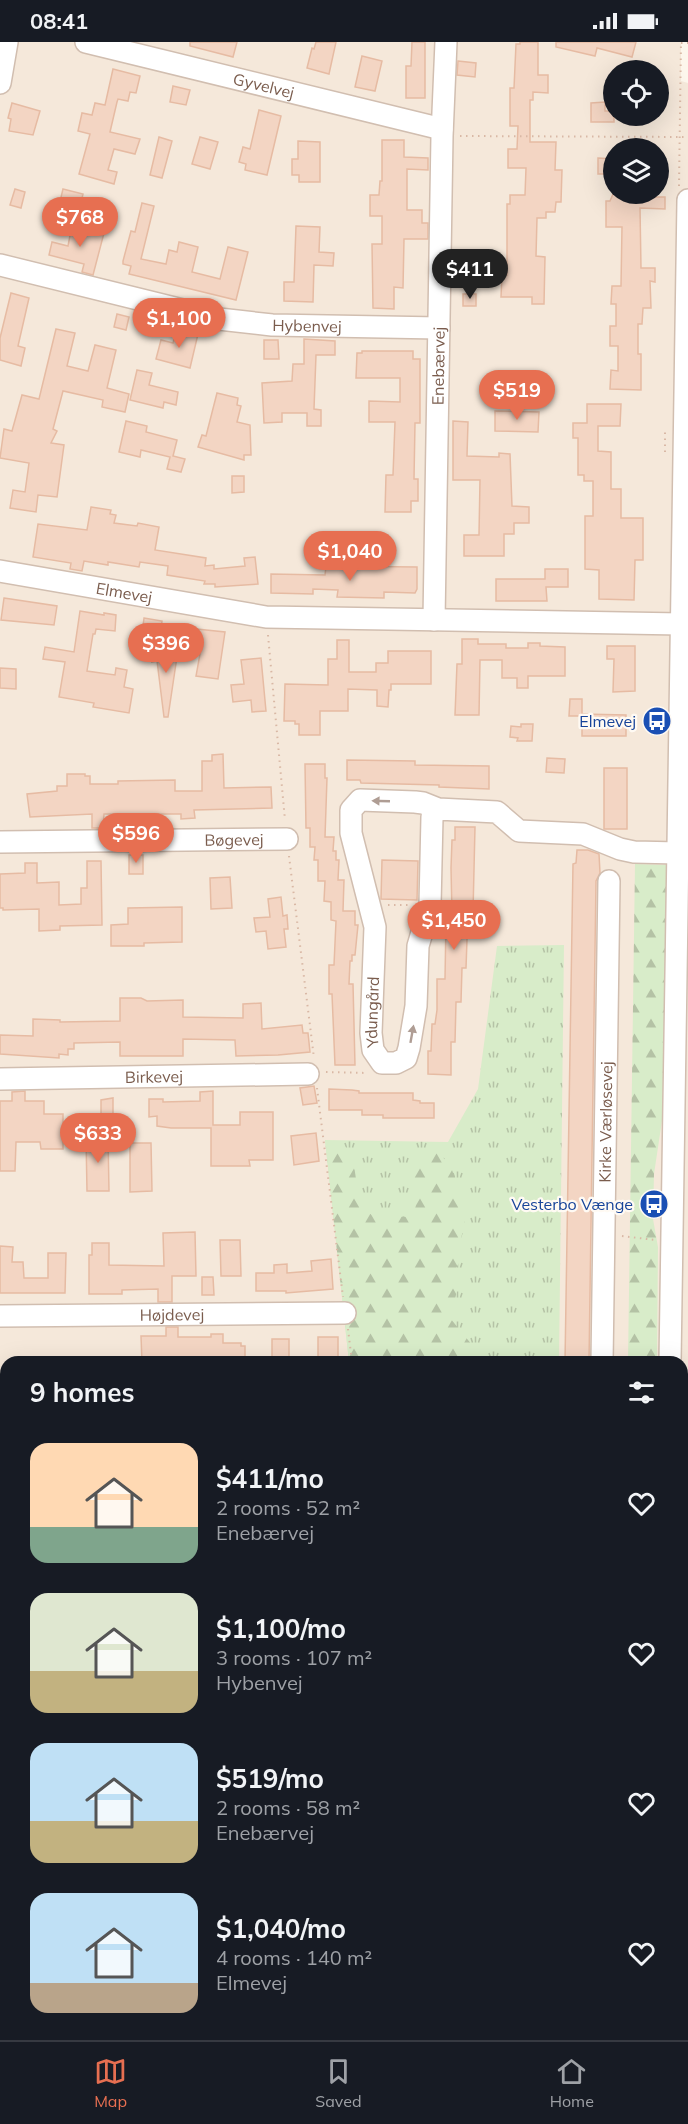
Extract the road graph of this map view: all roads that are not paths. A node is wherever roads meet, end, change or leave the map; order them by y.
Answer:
1 (7, 42) edge
2 (86, 42) edge
3 (446, 42) edge
4 (0, 83) edge
5 (442, 132) junction
6 (688, 200) edge
7 (0, 265) edge
8 (439, 328) junction
9 (686, 416) edge
10 (0, 571) edge
11 (434, 620) junction
12 (681, 624) junction
13 (438, 809) junction
14 (287, 839) road end
15 (0, 842) edge
16 (678, 853) junction
17 (609, 881) dead end
18 (316, 1073) road end
19 (0, 1079) edge
20 (345, 1313) road end
21 (0, 1316) edge
22 (602, 1356) edge
23 (678, 1356) edge

1 - 4 street
2 - 5 street, Gyvelvej
3 - 5 street, Enebærvej
5 - 8 street, Enebærvej
6 - 9 street
7 - 8 street, Hybenvej
8 - 11 street, Enebærvej
9 - 12 street
10 - 11 street, Elmevej
11 - 12 street, Elmevej
12 - 16 street
13 -> 13 street, Ydungård
13 - 16 street, Ydungård
14 - 15 street, Bøgevej
16 - 23 street
17 - 22 street, Kirke Værløsevej
18 - 19 street, Birkevej
20 - 21 street, Højdevej

